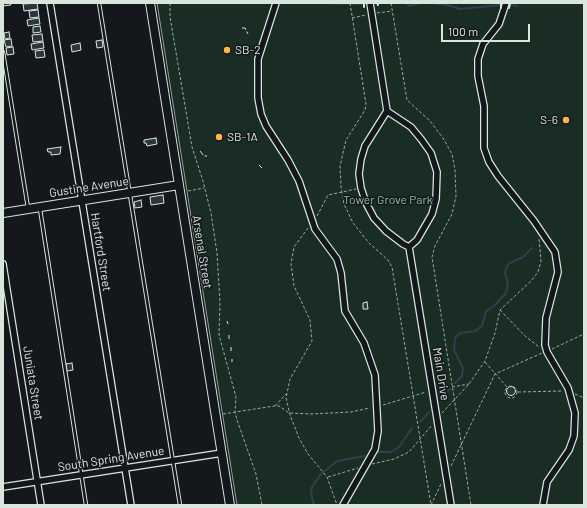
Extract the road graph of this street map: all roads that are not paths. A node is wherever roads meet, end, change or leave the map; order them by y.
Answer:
1 (50, 3) edge
2 (99, 3) edge
3 (150, 3) edge
4 (276, 3) edge
5 (370, 3) edge
6 (506, 3) edge
7 (3, 52) edge
8 (387, 111) junction
9 (179, 185) junction
10 (129, 193) junction
11 (82, 200) junction
12 (40, 207) junction
13 (28, 209) junction
14 (3, 213) edge
15 (409, 247) junction
16 (3, 264) edge
17 (222, 453) junction
18 (173, 461) junction
19 (125, 468) junction
20 (82, 475) junction
21 (37, 482) junction
22 (3, 487) edge
23 (41, 505) edge
24 (86, 505) edge
25 (131, 505) edge
26 (180, 505) edge
27 (230, 505) edge
28 (343, 505) edge
29 (451, 505) edge
30 (543, 505) edge

1 - 11 street, Hartford Street
2 - 10 lane
3 - 9 main road, Arsenal Street
4 - 28 street
5 - 8 street
6 - 30 street
7 - 13 lane
8 - 15 street
8 - 15 street
9 - 10 main road, Gustine Avenue
9 - 17 main road, Arsenal Street
10 - 11 main road, Gustine Avenue
10 - 18 lane
11 - 12 main road, Gustine Avenue
11 - 19 street, Hartford Street
12 - 13 main road, Gustine Avenue
12 - 20 lane
13 - 14 main road, Gustine Avenue
15 - 29 street, Main Drive
16 - 21 street, Juniata Street
17 - 18 street, South Spring Avenue
17 - 27 main road, Arsenal Street
18 - 19 street, South Spring Avenue
18 - 26 lane
19 - 20 street, South Spring Avenue
19 - 25 street, Hartford Street
20 - 21 street, South Spring Avenue
20 - 24 lane
21 - 22 street, South Spring Avenue
21 - 23 street, Juniata Street

